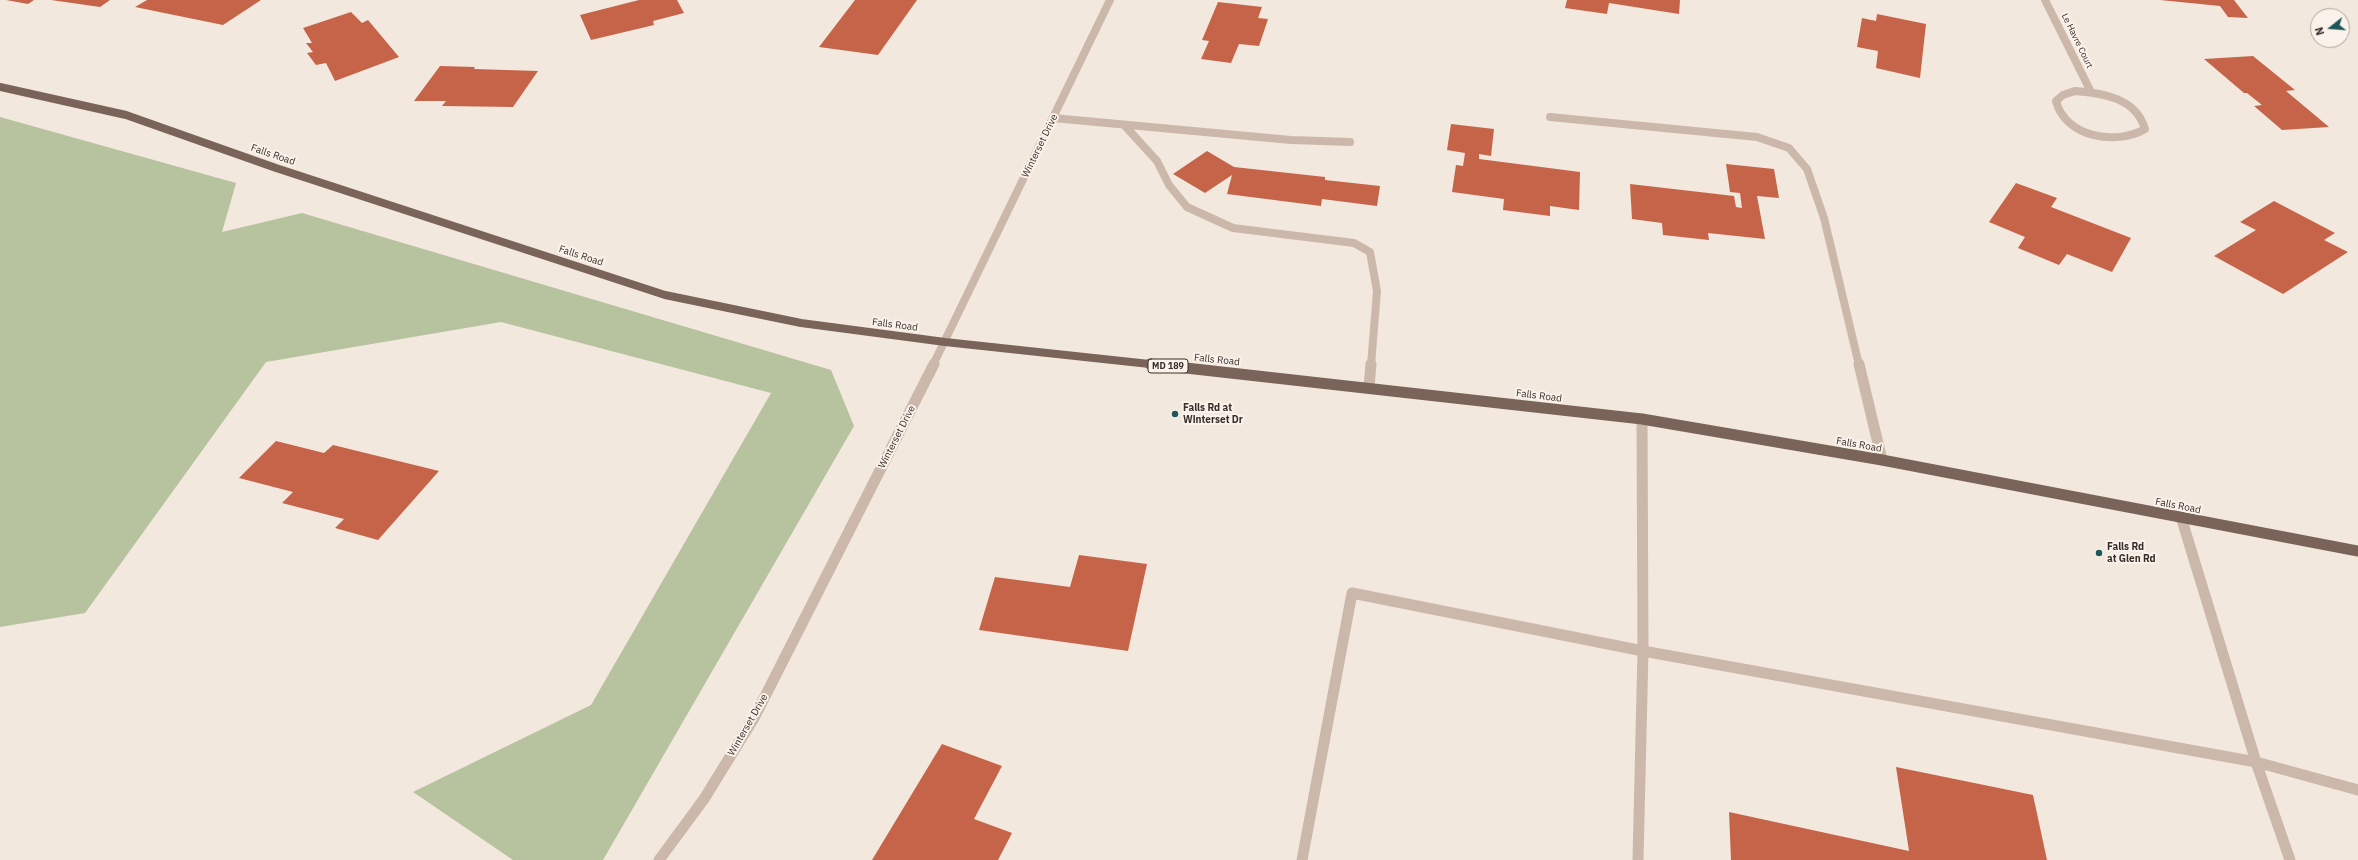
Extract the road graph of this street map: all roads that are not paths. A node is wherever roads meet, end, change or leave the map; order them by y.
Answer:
1 (1110, 0) edge
2 (2045, 0) edge
3 (0, 87) edge
4 (2091, 92) junction
5 (1550, 117) dead end
6 (1053, 118) junction
7 (1125, 126) junction
8 (1350, 142) dead end
9 (945, 342) junction
10 (1369, 387) junction
11 (1642, 419) junction
12 (1882, 460) junction
13 (2181, 518) junction
14 (2358, 551) edge
15 (1642, 651) junction
16 (2256, 762) junction
17 (2358, 790) edge
18 (659, 860) edge
19 (1302, 860) edge
20 (1638, 860) edge
21 (2290, 860) edge

1 - 6 street, Winterset Drive
2 - 4 street, Le Havre Court
3 - 9 main road, Falls Road / MD 189
4 - 4 street
5 - 12 street
6 - 7 street
6 - 9 street, Winterset Drive
7 - 8 street
7 - 10 street
9 - 10 main road, Falls Road / MD 189
9 - 18 street, Winterset Drive
10 - 11 main road, Falls Road / MD 189
11 - 12 main road, Falls Road / MD 189
11 - 15 street
12 - 13 main road, Falls Road / MD 189
13 - 14 main road, Falls Road / MD 189
13 - 16 street
15 - 16 street
15 - 19 street
15 - 20 street
16 - 17 street
16 - 21 street

